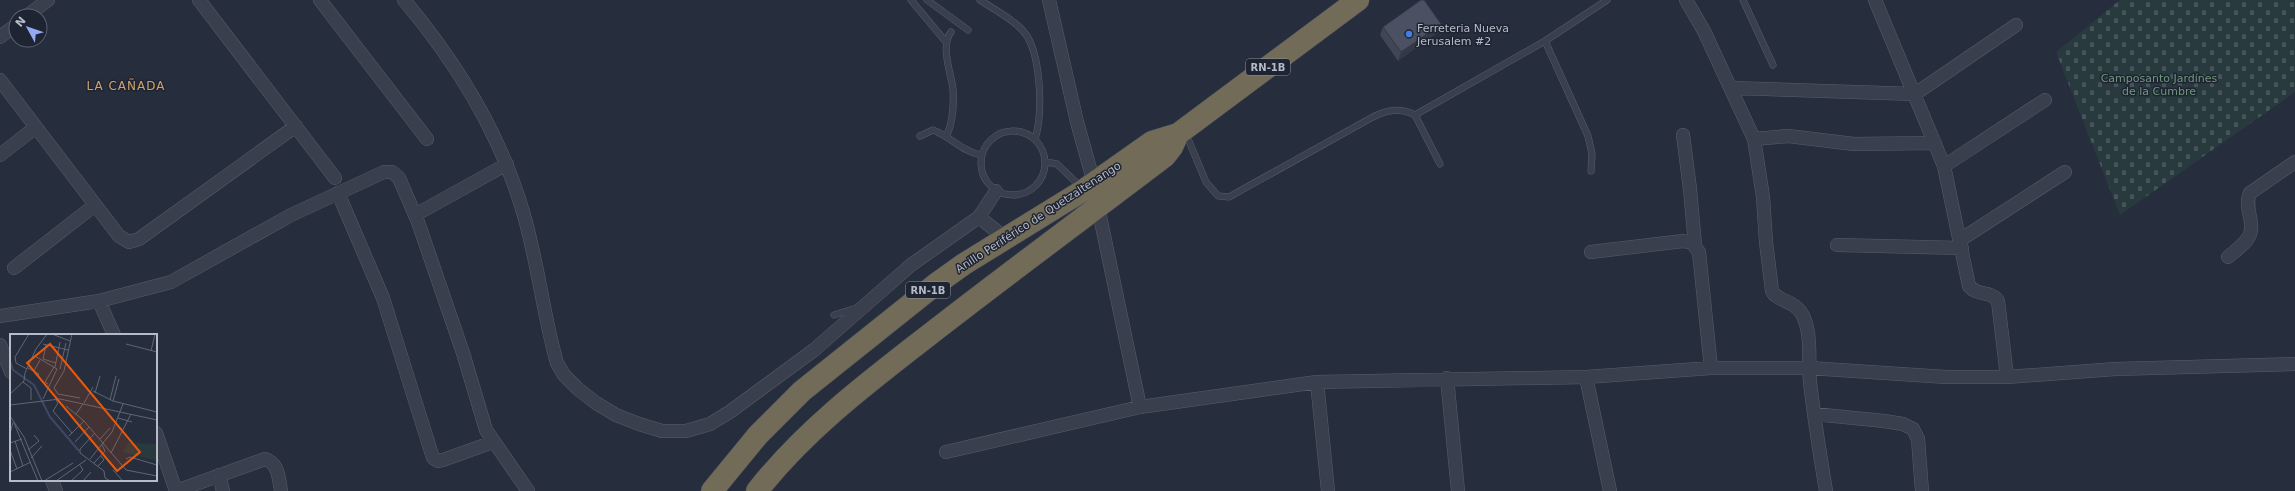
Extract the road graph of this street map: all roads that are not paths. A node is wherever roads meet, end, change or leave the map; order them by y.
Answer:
1 (48, 0) edge
2 (200, 0) edge
3 (320, 0) edge
4 (404, 0) edge
5 (911, 0) edge
6 (927, 0) edge
7 (980, 0) edge
8 (1050, 0) edge
9 (1358, 0) edge
10 (1607, 0) edge
11 (1686, 0) edge
12 (1743, 0) edge
13 (1875, 0) edge
14 (38, 8) edge
15 (2016, 25) dead end
16 (968, 30) dead end
17 (951, 32) dead end
18 (1545, 40) junction
19 (946, 42) junction
20 (1773, 65) dead end
21 (0, 80) edge
22 (1731, 88) junction
23 (1914, 94) junction
24 (2045, 100) dead end
25 (1415, 115) junction
26 (296, 126) junction
27 (36, 127) junction
28 (1181, 132) junction
29 (947, 135) junction
30 (1683, 135) dead end
31 (920, 136) dead end
32 (427, 139) dead end
33 (1035, 139) junction
34 (1754, 139) junction
35 (1935, 143) junction
36 (0, 155) edge
37 (981, 155) junction
38 (1046, 162) junction
39 (2295, 162) edge
40 (507, 164) junction
41 (1440, 164) dead end
42 (1944, 166) junction
43 (1591, 171) dead end
44 (2065, 172) dead end
45 (335, 178) dead end
46 (1089, 186) junction
47 (996, 191) junction
48 (338, 193) junction
49 (95, 205) junction
50 (1098, 207) junction
51 (415, 215) junction
52 (979, 217) junction
53 (1005, 238) junction
54 (1961, 244) junction
55 (1695, 245) junction
56 (1837, 245) dead end
57 (1590, 252) dead end
58 (2228, 257) dead end
59 (14, 268) dead end
60 (99, 301) junction
61 (866, 304) junction
62 (834, 315) dead end
63 (0, 316) edge
64 (114, 334) edge
65 (0, 346) edge
66 (2295, 364) edge
67 (1711, 368) junction
68 (1809, 368) junction
69 (10, 370) edge
70 (1586, 377) junction
71 (2007, 377) junction
72 (1447, 378) junction
73 (1317, 382) junction
74 (1140, 407) junction
75 (1814, 414) junction
76 (157, 436) edge
77 (493, 442) junction
78 (946, 452) dead end
79 (219, 475) junction
80 (52, 481) edge
81 (56, 491) edge
82 (176, 491) edge
83 (223, 491) edge
84 (281, 491) edge
85 (528, 491) edge
86 (712, 491) edge
87 (757, 491) edge
88 (1328, 491) edge
89 (1458, 491) edge
90 (1610, 491) edge
91 (1826, 491) edge
92 (1922, 491) edge

1 - 14 street
2 - 26 street
3 - 32 street
4 - 40 street
5 - 19 lane
6 - 16 lane
7 - 33 lane
8 - 46 street
9 - 28 highway, Anillo Periférico de Quetzaltenango / RN-1B
10 - 18 lane
11 - 22 street
12 - 20 lane
13 - 23 street
15 - 23 street
17 - 19 lane
18 - 25 lane
18 - 43 lane
19 - 29 lane
21 - 27 street
22 - 23 street
22 - 34 street
23 - 35 street
24 - 42 street
25 - 28 lane
25 - 41 lane
26 - 45 street
26 - 49 street
27 - 36 street
27 - 49 street
28 - 46 highway, Anillo Periférico de Quetzaltenango / RN-1B
28 - 50 highway, Anillo Periférico de Quetzaltenango / RN-1B
29 - 31 lane
29 - 37 lane
30 - 55 street
33 - 37 lane
33 - 38 lane
34 - 35 street
34 - 68 street
35 - 42 street
37 - 47 lane
38 - 46 lane
38 - 47 lane
39 - 58 street
40 - 51 street
40 - 61 street
42 - 54 street
44 - 54 street
46 - 53 highway, Anillo Periférico de Quetzaltenango / RN-1B
47 - 52 street
48 - 51 street
48 - 60 street
48 - 77 street
49 - 59 street
50 - 74 street
50 - 87 highway, Anillo Periférico de Quetzaltenango / RN-1B
51 - 77 street
52 - 53 street
52 - 61 street
53 - 86 highway, Anillo Periférico de Quetzaltenango / RN-1B
54 - 56 street
54 - 71 street
55 - 57 street
55 - 67 street
60 - 63 street
60 - 64 street
61 - 62 lane
65 - 69 street
66 - 71 street
67 - 68 street
67 - 70 street
68 - 71 street
68 - 75 street
70 - 72 street
70 - 90 street
72 - 73 street
72 - 89 street
73 - 74 street
73 - 88 street
74 - 78 street
75 - 91 street
75 - 92 street
76 - 82 street
77 - 85 street
79 - 82 street
79 - 83 street
79 - 84 street
80 - 81 street

